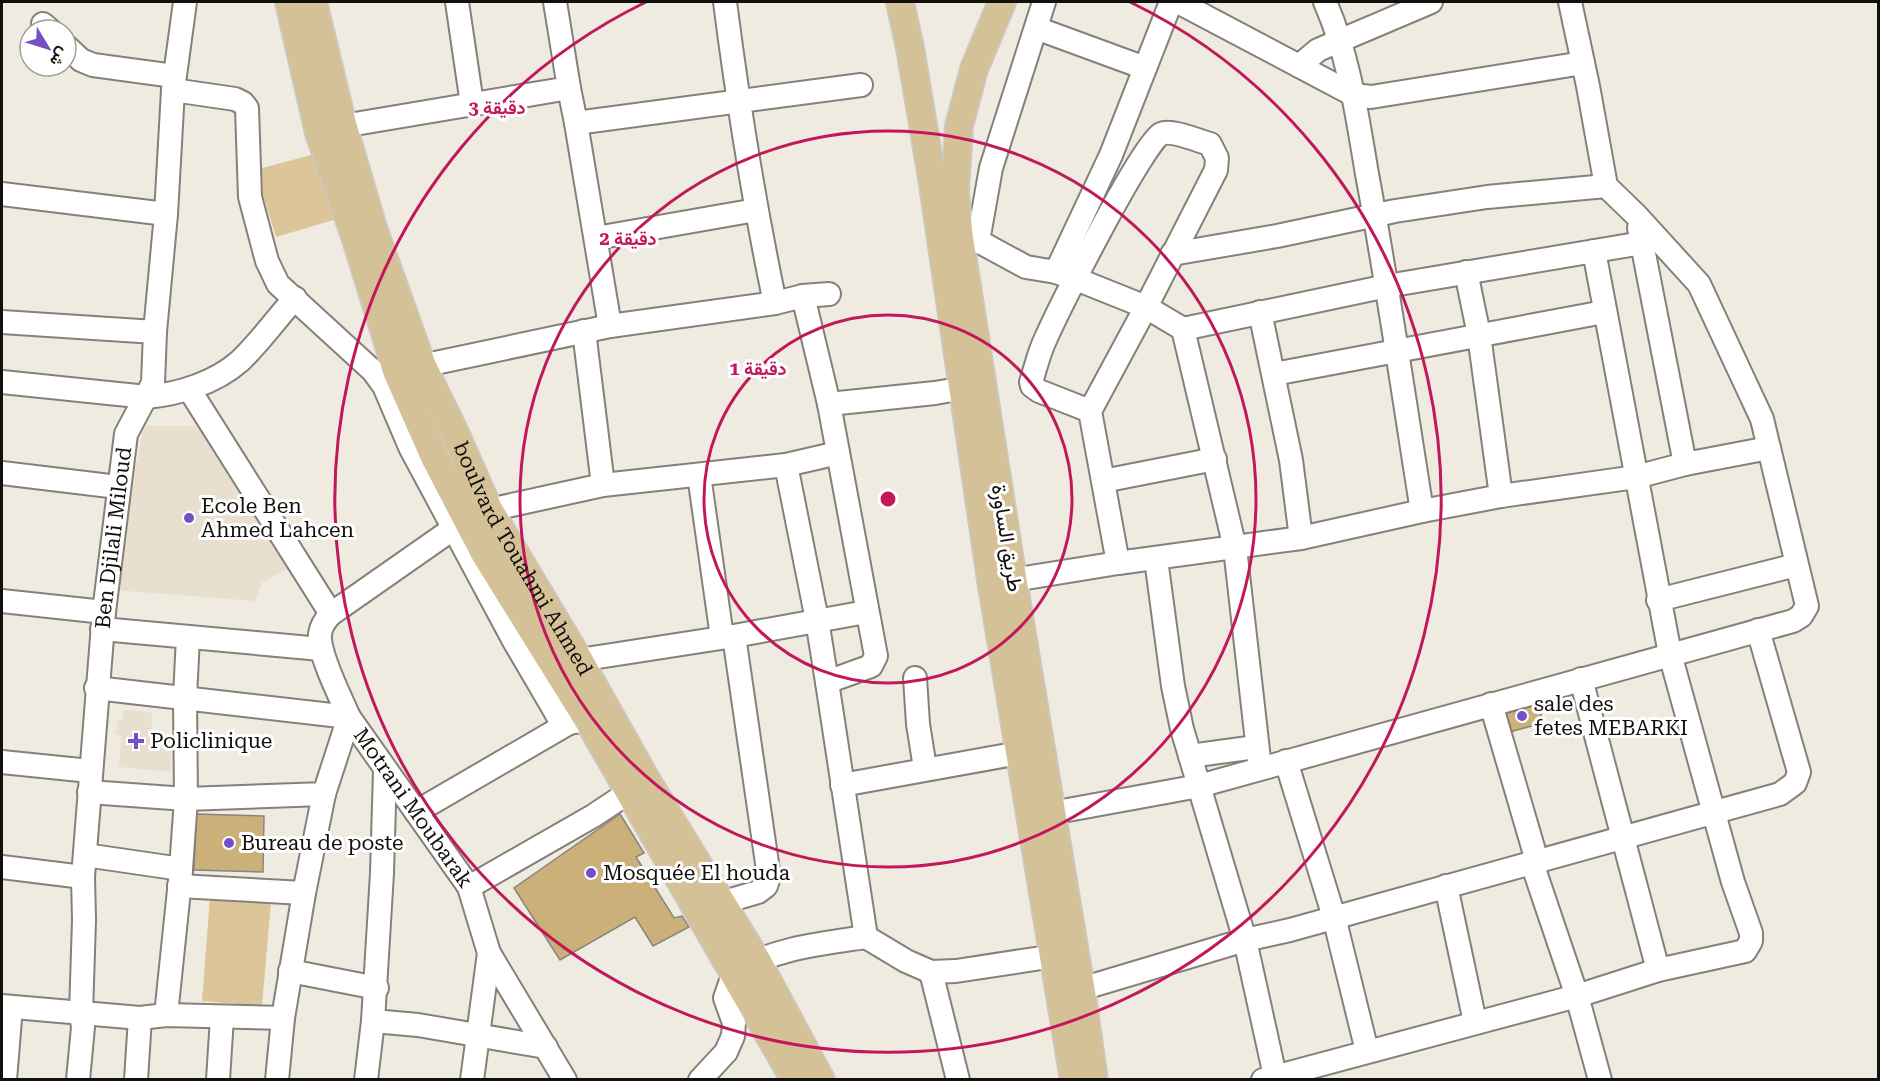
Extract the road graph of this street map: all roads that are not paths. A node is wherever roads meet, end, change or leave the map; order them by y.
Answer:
1 (185, 2) edge
2 (289, 2) edge
3 (313, 2) edge
4 (457, 2) edge
5 (555, 2) edge
6 (725, 2) edge
7 (900, 2) edge
8 (1002, 2) edge
9 (1044, 2) edge
10 (1171, 2) edge
11 (1178, 2) edge
12 (1325, 2) edge
13 (1431, 2) edge
14 (1570, 2) edge
15 (1036, 28) junction
16 (1341, 40) junction
17 (78, 57) edge
18 (1583, 63) junction
19 (1299, 66) junction
20 (1145, 68) junction
21 (173, 83) junction
22 (861, 85) dead end
23 (569, 88) junction
24 (1354, 95) junction
25 (738, 102) junction
26 (472, 104) junction
27 (576, 123) junction
28 (343, 126) junction
29 (1606, 186) junction
30 (2, 194) edge
31 (756, 210) junction
32 (166, 214) junction
33 (1376, 215) junction
34 (1636, 215) junction
35 (596, 238) junction
36 (969, 238) junction
37 (1642, 243) junction
38 (1594, 251) junction
39 (1172, 254) junction
40 (1466, 272) junction
41 (1066, 276) junction
42 (1387, 286) junction
43 (829, 294) dead end
44 (803, 296) junction
45 (295, 298) junction
46 (775, 303) junction
47 (1146, 307) junction
48 (1260, 312) junction
49 (1604, 312) junction
50 (2, 322) edge
51 (610, 326) junction
52 (1183, 329) junction
53 (584, 331) junction
54 (155, 332) junction
55 (1479, 335) junction
56 (1396, 350) junction
57 (409, 368) junction
58 (1274, 374) junction
59 (2, 382) edge
60 (963, 388) junction
61 (189, 389) junction
62 (147, 397) junction
63 (829, 404) junction
64 (1090, 411) junction
65 (1769, 448) junction
66 (838, 453) junction
67 (1215, 459) junction
68 (1685, 464) junction
69 (786, 465) junction
70 (2, 473) edge
71 (699, 475) junction
72 (1636, 477) junction
73 (1103, 481) junction
74 (603, 485) junction
75 (118, 487) junction
76 (1501, 496) junction
77 (1422, 511) junction
78 (470, 519) junction
79 (1301, 538) junction
80 (1234, 548) junction
81 (1155, 559) junction
82 (1118, 563) junction
83 (1796, 565) junction
84 (1002, 580) junction
85 (1658, 600) junction
86 (2, 601) edge
87 (866, 612) junction
88 (331, 614) junction
89 (103, 620) junction
90 (817, 621) junction
91 (1758, 630) junction
92 (188, 637) junction
93 (728, 637) junction
94 (321, 649) junction
95 (1670, 654) junction
96 (579, 660) junction
97 (915, 678) dead end
98 (1581, 679) junction
99 (827, 682) junction
100 (96, 688) junction
101 (185, 697) junction
102 (1491, 704) junction
103 (349, 717) junction
104 (578, 722) junction
105 (1019, 753) junction
106 (1190, 756) junction
107 (1258, 757) junction
108 (1286, 761) junction
109 (2, 762) edge
110 (925, 768) junction
111 (385, 770) junction
112 (89, 782) junction
113 (842, 785) junction
114 (638, 786) junction
115 (1199, 786) junction
116 (324, 794) junction
117 (186, 799) junction
118 (416, 812) junction
119 (1715, 813) junction
120 (1041, 815) junction
121 (1623, 838) junction
122 (1534, 862) junction
123 (84, 866) junction
124 (2, 867) edge
125 (180, 877) junction
126 (1446, 886) junction
127 (469, 887) junction
128 (304, 893) junction
129 (710, 906) junction
130 (1334, 916) junction
131 (866, 937) junction
132 (1245, 940) junction
133 (489, 953) junction
134 (1054, 956) junction
135 (745, 965) junction
136 (1658, 970) junction
137 (290, 971) junction
138 (931, 972) junction
139 (377, 988) junction
140 (1071, 990) junction
141 (1577, 996) junction
142 (6, 1006) edge
143 (81, 1014) junction
144 (166, 1015) junction
145 (222, 1017) junction
146 (140, 1018) junction
147 (283, 1018) junction
148 (374, 1022) junction
149 (1475, 1022) junction
150 (477, 1034) junction
151 (546, 1047) junction
152 (1366, 1051) junction
153 (1269, 1078) edge
154 (5, 1080) edge
155 (78, 1080) edge
156 (136, 1080) edge
157 (218, 1080) edge
158 (277, 1080) edge
159 (366, 1080) edge
160 (472, 1080) edge
161 (565, 1080) edge
162 (700, 1080) edge
163 (795, 1080) edge
164 (820, 1080) edge
165 (958, 1080) edge
166 (1074, 1080) edge
167 (1094, 1080) edge
168 (1600, 1080) edge

1 - 21 street, Ben Djilali Miloud
2 - 57 main road, boulvard Touahmi Ahmed
3 - 28 main road, boulvard Touahmi Ahmed
4 - 26 street
5 - 23 street
6 - 25 street
7 - 60 main road, طريق الساورة
8 - 36 main road, طريق الساورة
9 - 15 street
10 - 20 street
11 - 19 street
12 - 16 street
13 - 16 street
14 - 18 street
15 - 20 street
15 - 36 street
16 - 19 street
16 - 24 street
17 - 21 street
18 - 24 street
18 - 29 street
19 - 24 street
20 - 41 street
21 - 32 street, Ben Djilali Miloud
21 - 45 street
22 - 25 street
23 - 26 street
23 - 27 street
24 - 33 street
25 - 27 street
25 - 31 street
26 - 28 street
27 - 35 street
28 - 57 main road, boulvard Touahmi Ahmed
29 - 33 street
29 - 34 street
30 - 32 street
31 - 35 street
31 - 46 street
32 - 54 street, Ben Djilali Miloud
33 - 39 street
33 - 42 street
34 - 37 street
34 - 65 street
35 - 51 street
36 - 41 street
36 - 84 main road, طريق الساورة
37 - 38 street
37 - 68 street
38 - 40 street
38 - 49 street
39 - 41 street
39 - 47 street
40 - 42 street
40 - 55 street
41 - 47 street
41 - 64 street
42 - 48 street
42 - 56 street
43 - 44 street
44 - 46 street
44 - 63 street
45 - 61 street
45 - 78 street
46 - 51 street
47 - 52 street
47 - 64 street
48 - 52 street
48 - 58 street
49 - 55 street
49 - 72 street
50 - 54 street
51 - 53 street
52 - 67 street
53 - 57 street
53 - 74 street
54 - 62 street, Ben Djilali Miloud
55 - 56 street
55 - 76 street
56 - 58 street
56 - 77 street
57 - 78 main road, boulvard Touahmi Ahmed
58 - 79 street
59 - 62 street
60 - 63 street
60 - 84 main road, طريق الساورة
61 - 62 street
61 - 88 street
62 - 75 street, Ben Djilali Miloud
63 - 66 street
64 - 73 street
65 - 68 street
65 - 83 street
66 - 69 street
66 - 87 street
67 - 73 street
67 - 80 street
68 - 72 street
69 - 71 street
69 - 90 street
70 - 75 street
71 - 74 street
71 - 93 street
72 - 76 street
72 - 85 street
73 - 82 street
74 - 78 street
75 - 89 street, Ben Djilali Miloud
76 - 77 street
77 - 79 street
78 - 88 street
78 - 96 main road, boulvard Touahmi Ahmed
78 - 104 main road, boulvard Touahmi Ahmed
79 - 80 street
80 - 81 street
80 - 107 street
81 - 82 street
81 - 106 street
82 - 84 street
83 - 85 street
83 - 91 street
84 - 105 main road, طريق الساورة
84 - 120 main road, طريق الساورة
85 - 95 street
86 - 89 street
87 - 90 street
87 - 99 street
88 - 94 street
89 - 92 street
89 - 100 street, Ben Djilali Miloud
90 - 93 street
90 - 99 street
91 - 95 street
91 - 119 street
92 - 94 street
92 - 101 street
93 - 96 street
93 - 129 street
94 - 103 street
95 - 98 street
95 - 119 street
96 - 114 main road, boulvard Touahmi Ahmed
97 - 110 street
98 - 102 street
98 - 121 street
99 - 113 street
100 - 101 street, Motrani Moubarak
100 - 112 street, Ben Djilali Miloud
101 - 103 street, Motrani Moubarak
101 - 117 street
102 - 108 street
102 - 122 street
103 - 111 street, Motrani Moubarak
103 - 116 street
104 - 114 main road, boulvard Touahmi Ahmed
104 - 118 street
105 - 110 street
105 - 120 main road, طريق الساورة
106 - 107 street
106 - 115 street
107 - 108 street
107 - 115 street
108 - 130 street
109 - 112 street
110 - 113 street
111 - 118 street, Motrani Moubarak
111 - 139 street
112 - 117 street
112 - 123 street, Ben Djilali Miloud
113 - 131 street
114 - 127 street
114 - 129 main road, boulvard Touahmi Ahmed
115 - 120 street
115 - 132 street
116 - 117 street
116 - 128 street
117 - 125 street
118 - 127 street, Motrani Moubarak
119 - 121 street
119 - 136 street
120 - 134 main road, طريق الساورة
120 - 140 main road, طريق الساورة
121 - 122 street
121 - 136 street
122 - 126 street
122 - 141 street
123 - 124 street
123 - 125 street
123 - 143 street, Ben Djilali Miloud
125 - 128 street
125 - 144 street
126 - 130 street
126 - 149 street
127 - 133 street, Motrani Moubarak
128 - 137 street
129 - 135 main road, boulvard Touahmi Ahmed
130 - 132 street
130 - 152 street
131 - 135 street
131 - 138 street
132 - 140 street
132 - 153 street
133 - 150 street, Motrani Moubarak
133 - 151 street
134 - 138 street
134 - 140 main road, طريق الساورة
135 - 162 street
135 - 163 main road, boulvard Touahmi Ahmed
135 - 164 main road, boulvard Touahmi Ahmed
136 - 141 street
137 - 139 street
137 - 147 street
138 - 165 street
139 - 148 street
140 - 166 main road, طريق الساورة
140 - 167 main road, طريق الساورة
141 - 149 street
141 - 168 street
142 - 143 street
142 - 154 street
143 - 146 street
143 - 155 street, Ben Djilali Miloud
144 - 145 street
144 - 146 street
145 - 147 street
145 - 157 street
146 - 156 street
147 - 158 street
148 - 150 street
148 - 159 street
149 - 152 street
150 - 151 street
150 - 160 street, Motrani Moubarak
151 - 161 street
152 - 153 street

